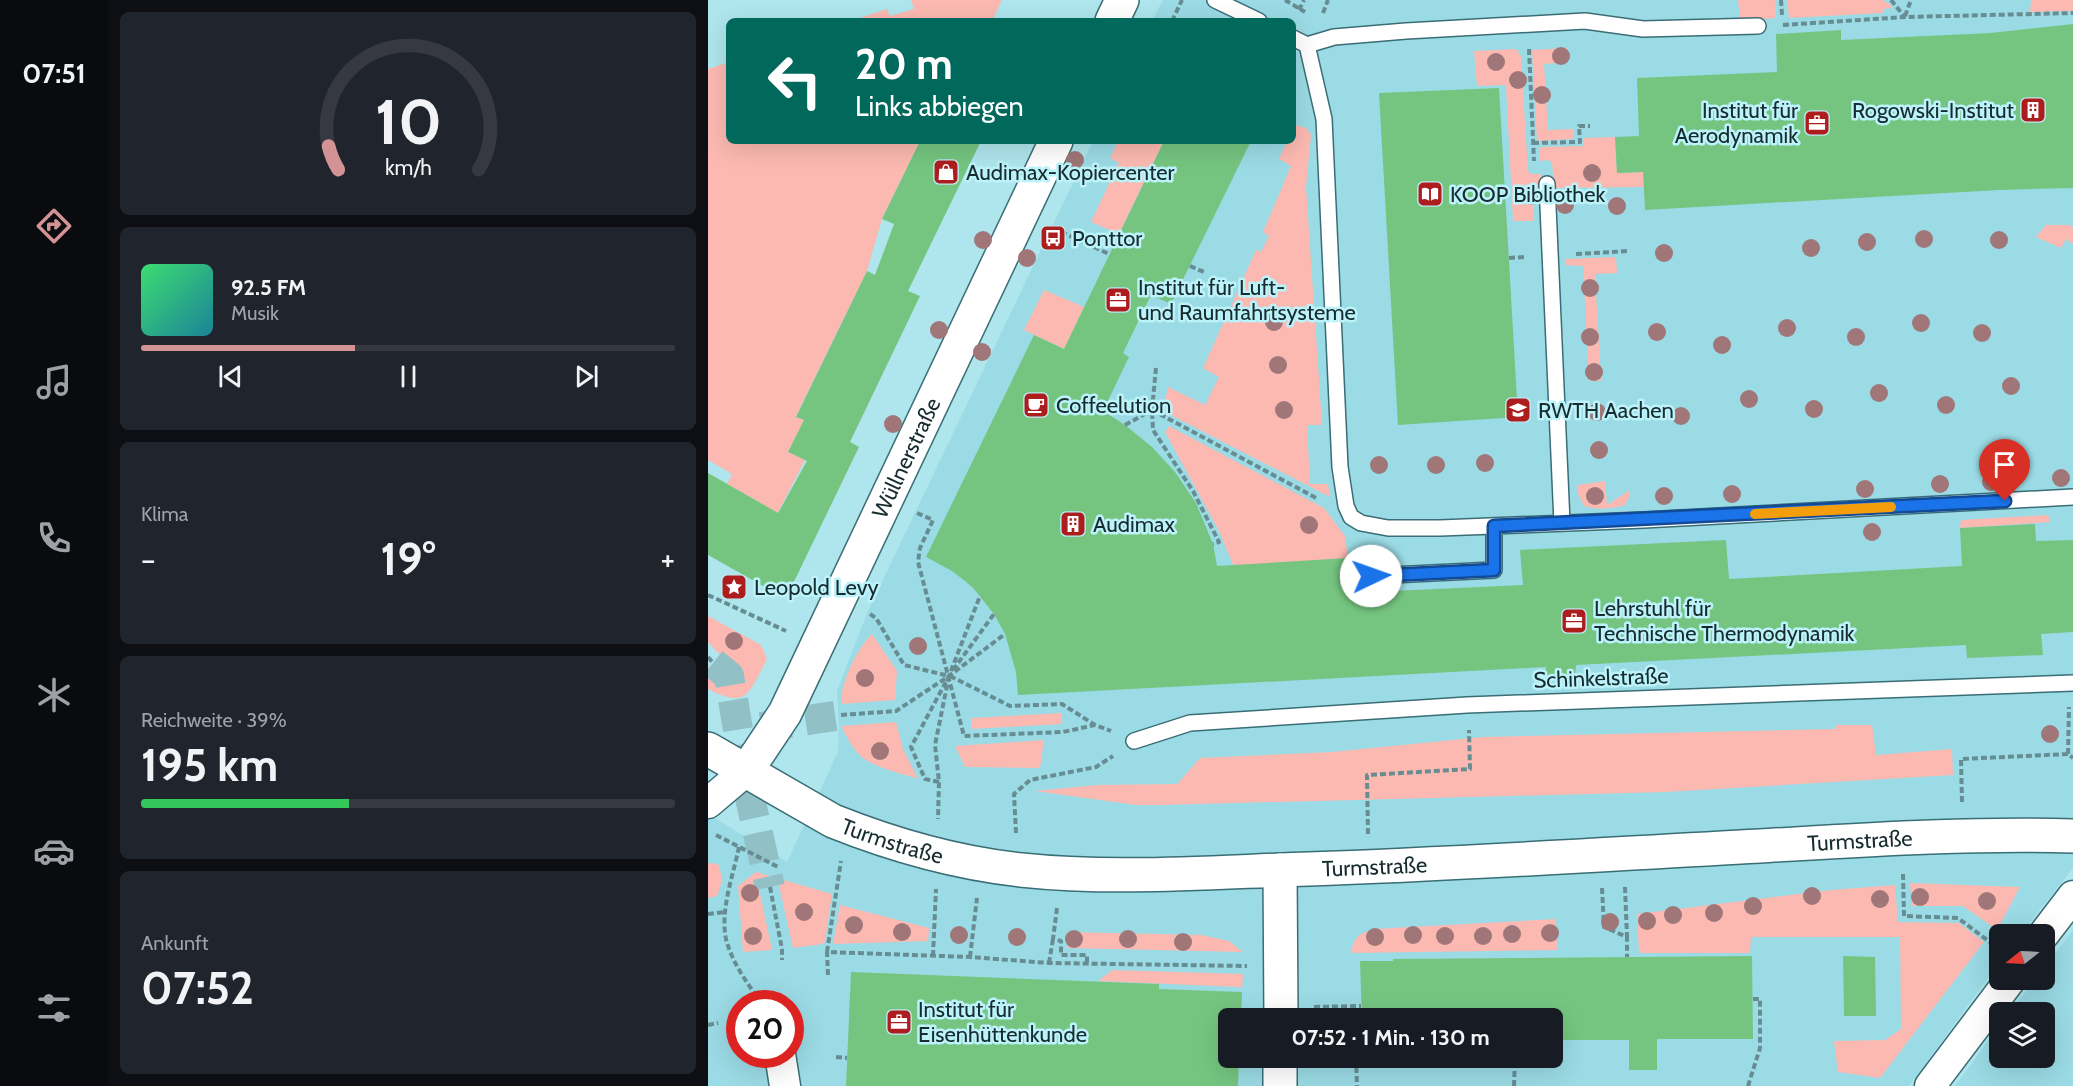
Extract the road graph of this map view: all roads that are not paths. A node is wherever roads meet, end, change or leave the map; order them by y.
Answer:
1 (1122, 0) edge
2 (1215, 0) edge
3 (1113, 18) edge
4 (1253, 18) edge
5 (1758, 26) dead end
6 (1300, 41) edge
7 (1055, 144) edge
8 (1547, 184) dead end
9 (2073, 497) edge
10 (1562, 523) junction
11 (1494, 526) junction
12 (1371, 576) dead end
13 (2071, 683) edge
14 (1134, 741) dead end
15 (708, 749) edge
16 (747, 770) junction
17 (708, 803) edge
18 (2073, 836) edge
19 (1280, 870) junction
20 (2073, 896) edge
21 (2052, 924) edge
22 (2002, 990) edge
23 (1281, 1008) edge
24 (782, 1068) edge
25 (1280, 1068) edge
26 (785, 1086) edge
27 (1280, 1086) edge
28 (1930, 1086) edge

1 - 3 main road
2 - 4 lane
5 - 6 lane
6 - 11 lane
7 - 16 main road, Wüllnerstraße
8 - 10 lane
9 - 10 lane
10 - 11 lane
11 - 12 lane
13 - 14 lane, Schinkelstraße
15 - 16 main road, Turmstraße
16 - 17 street
16 - 19 main road, Turmstraße
18 - 19 main road, Turmstraße
19 - 23 main road
20 - 21 street
22 - 28 street
24 - 26 street
25 - 27 main road

